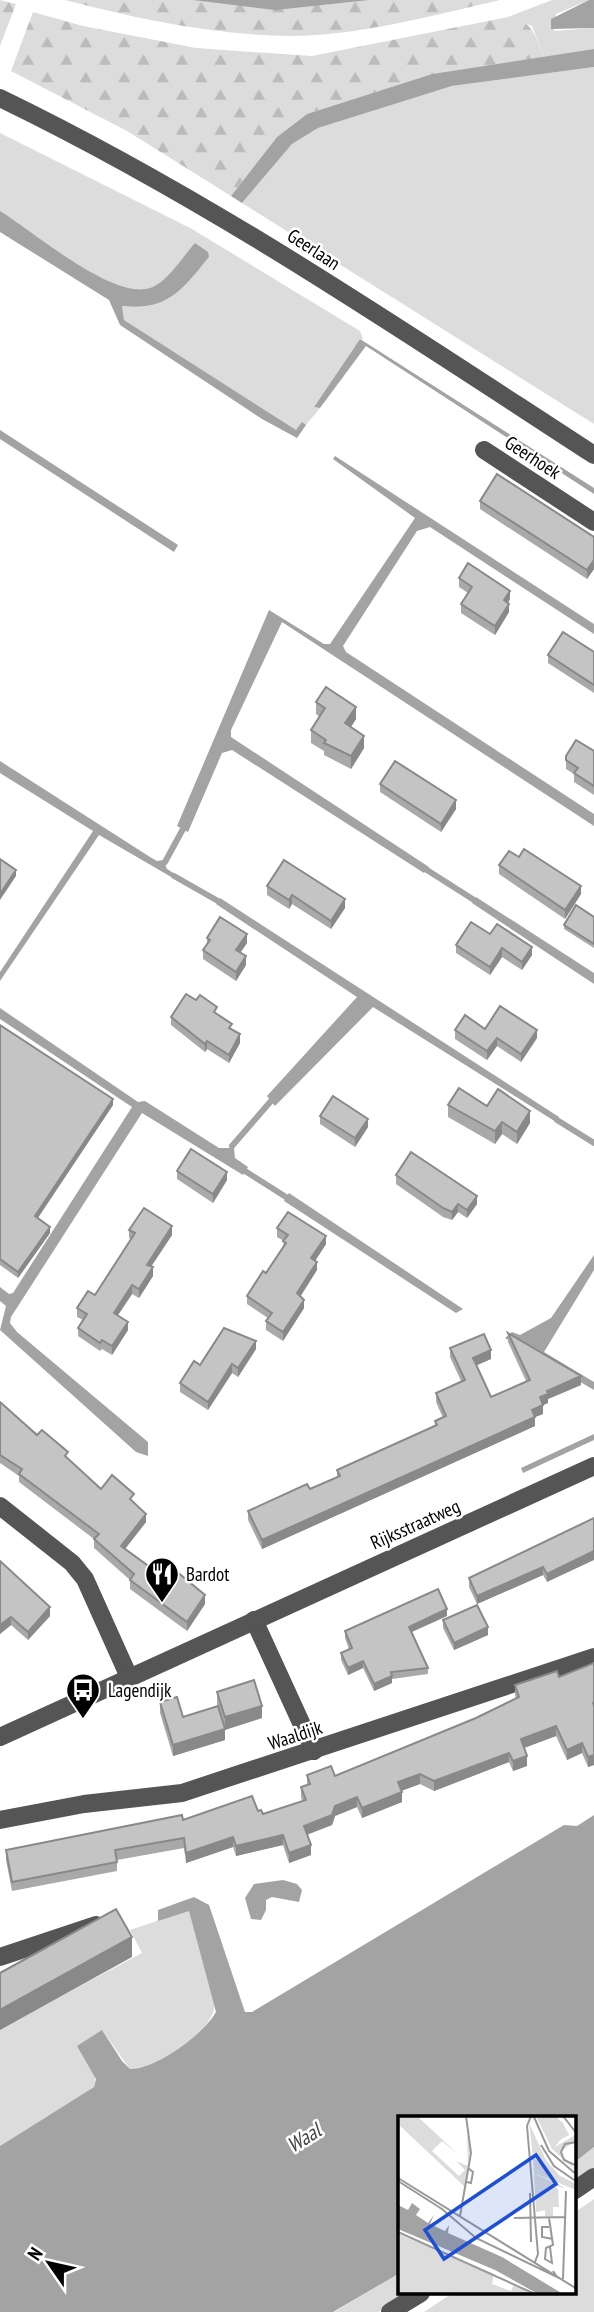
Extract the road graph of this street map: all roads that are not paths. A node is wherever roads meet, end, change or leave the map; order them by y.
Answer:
1 (0, 98) edge
2 (484, 450) dead end
3 (594, 455) edge
4 (594, 522) edge
5 (594, 1466) edge
6 (0, 1506) edge
7 (254, 1620) junction
8 (594, 1657) edge
9 (129, 1677) junction
10 (0, 1737) edge
11 (314, 1751) junction
12 (0, 1820) edge
13 (97, 1924) edge
14 (0, 1957) edge
15 (594, 2177) edge
16 (576, 2189) edge
17 (419, 2294) edge
18 (390, 2312) edge

1 - 3 street, Geerlaan
2 - 4 street, Geerhoek
5 - 7 street, Rijksstraatweg
6 - 9 street
7 - 9 street, Rijksstraatweg
7 - 11 street
8 - 11 street, Waaldijk
9 - 10 street, Rijksstraatweg
11 - 12 street, Waaldijk
13 - 14 street
15 - 16 street
17 - 18 street

